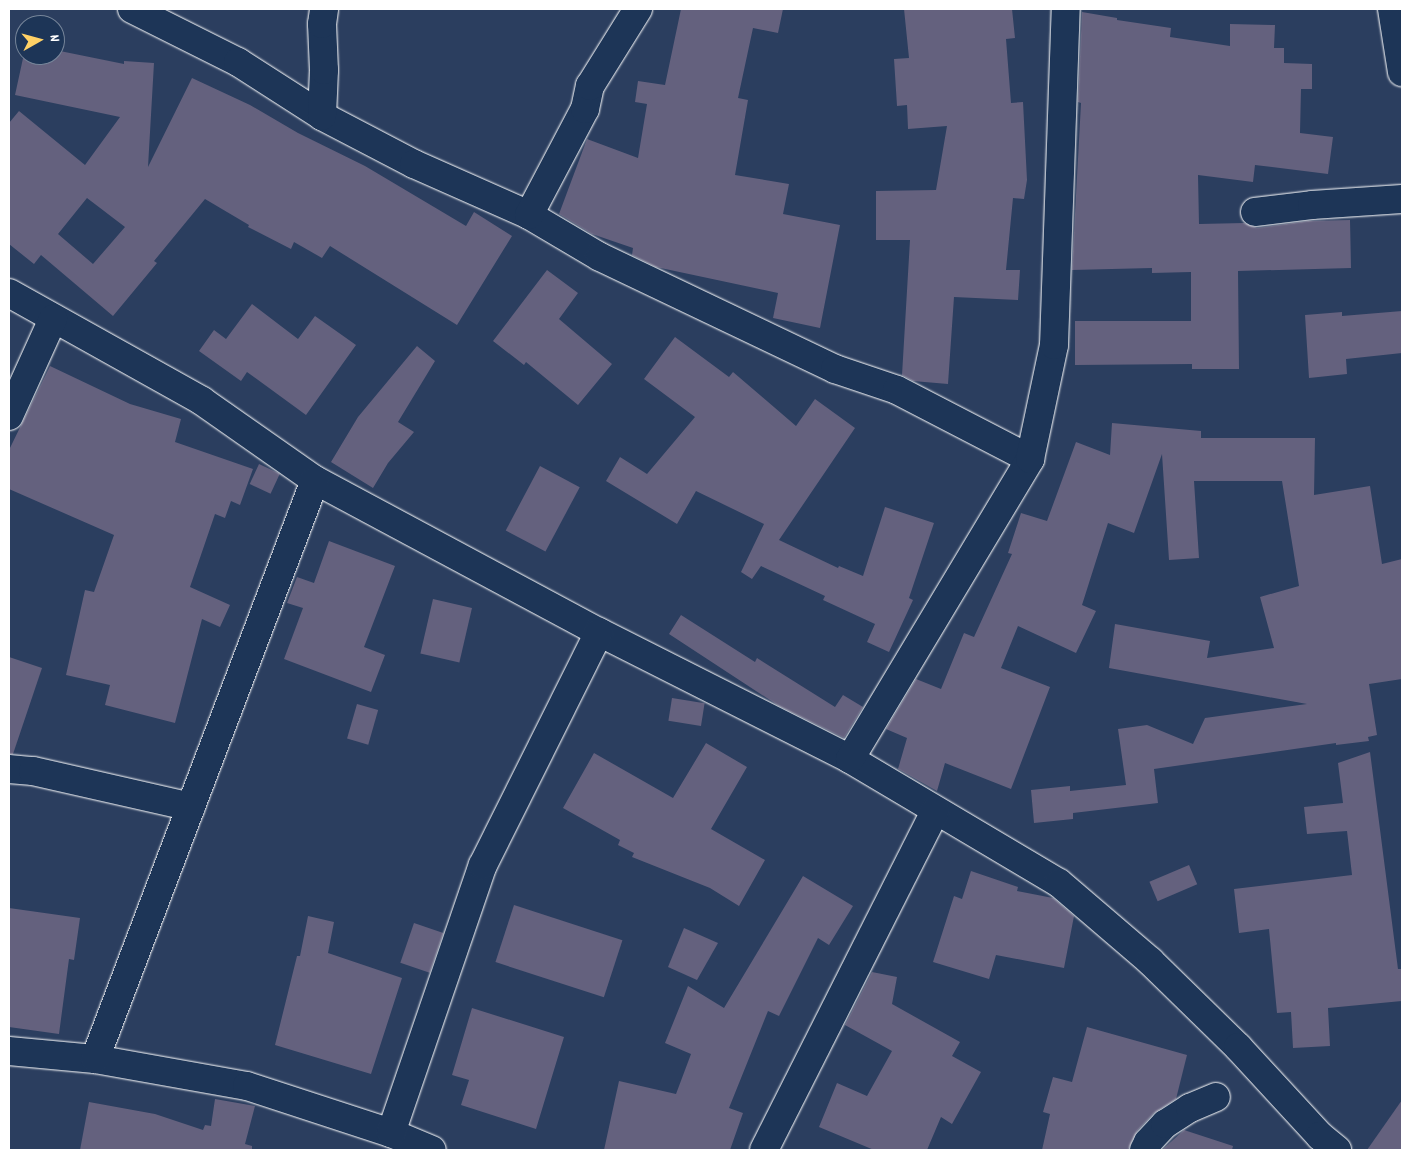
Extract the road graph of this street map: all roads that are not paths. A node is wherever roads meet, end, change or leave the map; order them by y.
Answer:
1 (132, 9) edge
2 (324, 9) edge
3 (638, 9) edge
4 (1066, 9) edge
5 (1385, 9) edge
6 (1392, 9) edge
7 (1402, 72) edge
8 (322, 116) junction
9 (1402, 199) edge
10 (1255, 212) dead end
11 (530, 215) junction
12 (9, 293) edge
13 (53, 319) junction
14 (9, 416) edge
15 (1030, 458) junction
16 (315, 480) junction
17 (599, 632) junction
18 (850, 759) junction
19 (9, 769) edge
20 (191, 807) junction
21 (935, 811) junction
22 (9, 1051) edge
23 (95, 1059) junction
24 (1216, 1097) dead end
25 (390, 1133) junction
26 (432, 1150) edge
27 (764, 1150) edge
28 (1144, 1150) edge
29 (1337, 1150) edge

1 - 8 street
2 - 8 street
3 - 11 street
4 - 15 street
5 - 6 street
6 - 7 street
8 - 11 street
9 - 10 street
11 - 15 street
12 - 13 street
13 - 14 street
13 - 16 street
15 - 18 street
16 - 17 street
16 - 20 street
17 - 18 street
17 - 25 street
18 - 21 street
19 - 20 street
20 - 23 street
21 - 27 street
21 - 29 street
22 - 23 street
23 - 25 street
24 - 28 street
25 - 26 street

